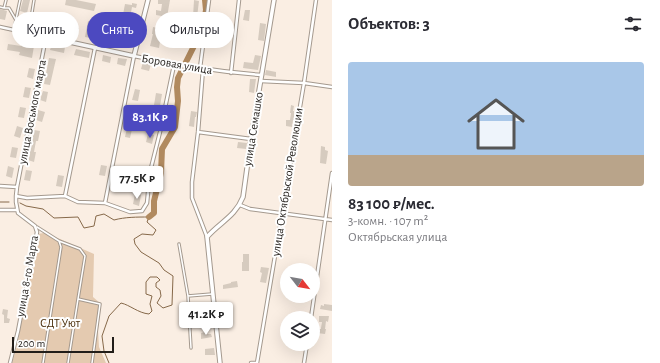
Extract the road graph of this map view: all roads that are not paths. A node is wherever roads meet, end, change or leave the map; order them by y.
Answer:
1 (6, 0) edge
2 (20, 0) edge
3 (34, 0) edge
4 (148, 0) edge
5 (209, 0) edge
6 (239, 0) edge
7 (274, 0) edge
8 (316, 0) edge
9 (0, 7) edge
10 (4, 8) junction
11 (18, 12) edge
12 (32, 12) edge
13 (12, 13) edge
14 (0, 27) edge
15 (12, 30) edge
16 (44, 48) edge
17 (95, 48) joint
18 (134, 56) junction
19 (174, 65) junction
20 (202, 68) junction
21 (231, 73) junction
22 (262, 75) junction
23 (261, 81) junction
24 (304, 83) junction
25 (332, 86) edge
26 (198, 132) junction
27 (251, 139) junction
28 (332, 173) edge
29 (0, 186) edge
30 (17, 187) junction
31 (16, 196) junction
32 (65, 196) junction
33 (105, 203) junction
34 (240, 205) junction
35 (0, 210) edge
36 (17, 210) junction
37 (282, 212) junction
38 (326, 219) junction
39 (332, 220) edge
40 (35, 226) junction
41 (207, 237) junction
42 (59, 241) junction
43 (179, 244) dead end
44 (212, 294) junction
45 (188, 296) junction
46 (78, 299) junction
47 (312, 311) edge
48 (191, 348) dead end
49 (306, 351) edge
50 (10, 363) edge
51 (43, 363) edge
52 (68, 363) edge
53 (92, 363) edge
54 (220, 363) edge
55 (251, 363) edge
56 (257, 363) edge
57 (304, 363) edge

1 - 10 lane
2 - 11 lane
3 - 12 lane
4 - 18 main road
5 - 20 street
6 - 21 street
7 - 22 main road, улица Семашко
8 - 24 street, улица Октябрьской Революции
9 - 10 lane
10 - 13 lane
14 - 15 street, Боровая улица
16 - 30 street, улица Восьмого марта
17 - 18 main road, Боровая улица
17 - 32 street
18 - 19 street, Боровая улица
18 - 33 street
19 - 20 street, Боровая улица
19 - 33 street
20 - 21 street, Боровая улица
20 - 26 street
21 - 22 street, Боровая улица
22 - 23 main road, улица Семашко
23 - 24 street
23 - 27 main road, улица Семашко
24 - 25 street
24 - 37 street, улица Октябрьской Революции
26 - 27 street
26 - 41 street
27 - 34 main road, улица Семашко
28 - 38 street
29 - 30 street
30 - 31 street, улица Восьмого марта
31 - 32 street
31 - 36 street
32 - 33 street
34 - 37 street
34 - 41 main road
35 - 36 street
36 - 40 street, улица 8-го Марта
37 - 38 street
37 - 56 street, улица Октябрьской Революции
38 - 39 street
38 - 47 street
40 - 42 lane
40 - 50 street, улица 8-го Марта
41 - 44 main road
42 - 46 lane
42 - 51 lane
43 - 45 lane
44 - 45 lane
44 - 54 main road
45 - 48 lane
46 - 52 lane
46 - 53 lane
49 - 57 street
55 - 56 street

